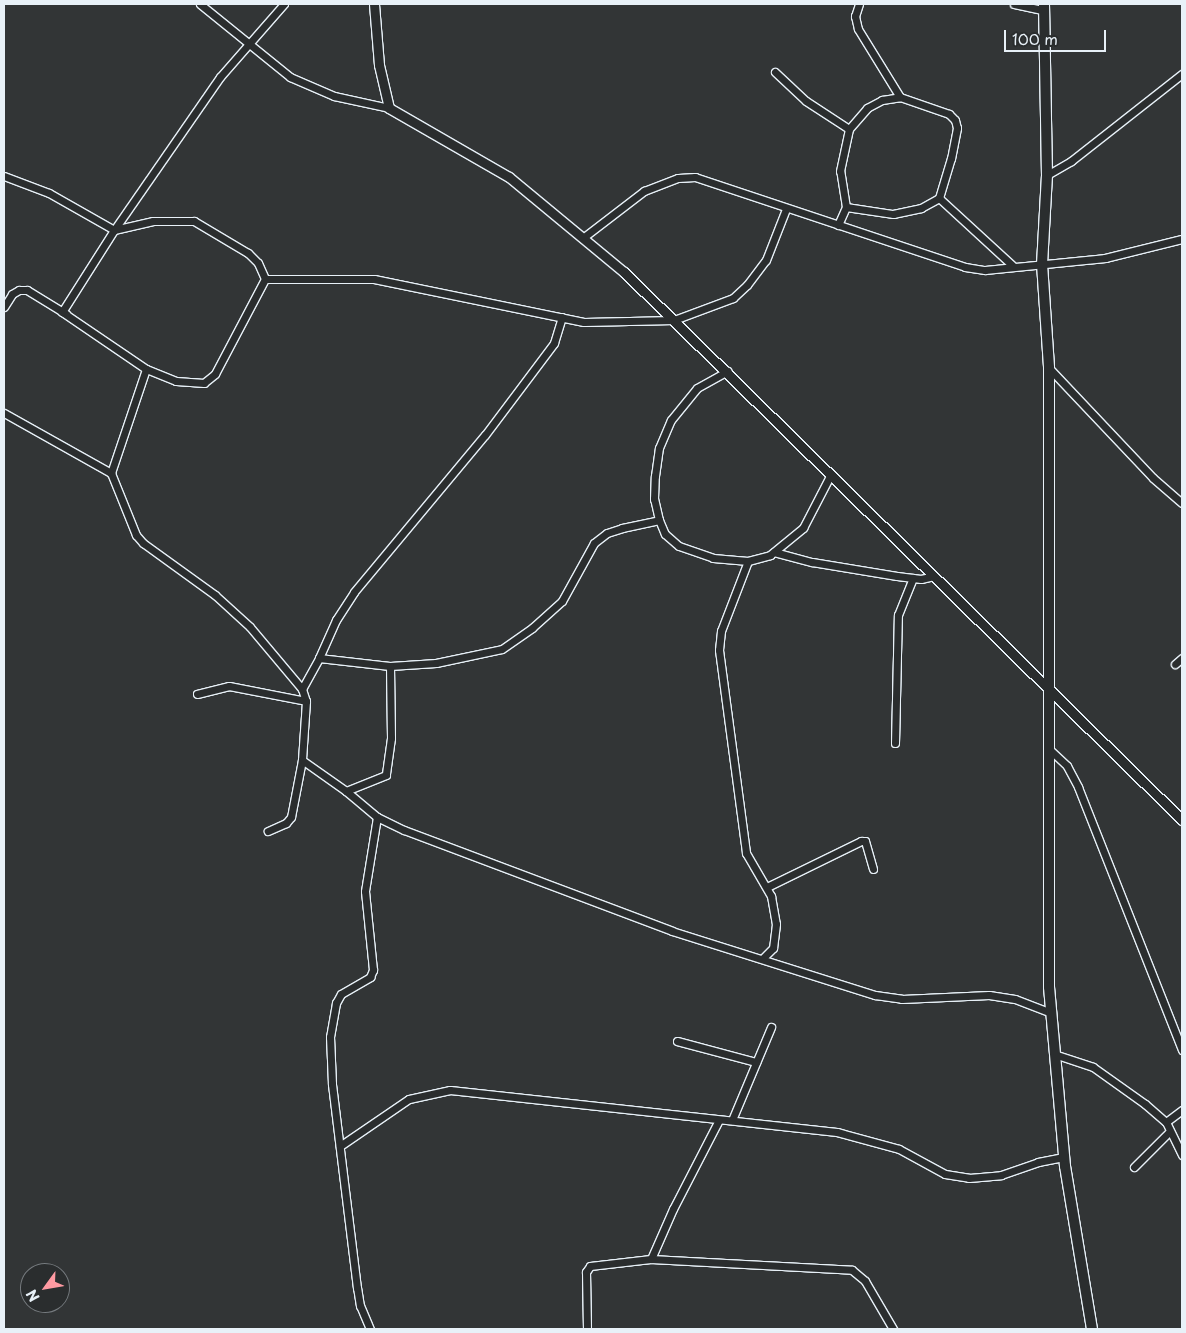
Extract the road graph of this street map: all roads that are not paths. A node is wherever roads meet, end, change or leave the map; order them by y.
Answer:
1 (200, 4) edge
2 (284, 4) edge
3 (374, 4) edge
4 (859, 4) edge
5 (1014, 4) edge
6 (1044, 7) edge
7 (250, 43) junction
8 (775, 72) dead end
9 (1182, 74) edge
10 (900, 98) junction
11 (389, 108) junction
12 (849, 129) junction
13 (1048, 175) junction
14 (4, 176) edge
15 (939, 198) junction
16 (846, 207) junction
17 (786, 209) junction
18 (838, 225) junction
19 (114, 230) junction
20 (584, 237) junction
21 (1182, 239) edge
22 (1042, 264) junction
23 (1013, 266) junction
24 (265, 279) junction
25 (4, 307) edge
26 (66, 314) junction
27 (562, 317) junction
28 (674, 320) junction
29 (1049, 368) junction
30 (146, 369) junction
31 (728, 371) junction
32 (4, 413) edge
33 (111, 472) junction
34 (831, 474) junction
35 (1182, 503) edge
36 (660, 520) junction
37 (774, 552) junction
38 (748, 561) junction
39 (934, 576) junction
40 (913, 578) junction
41 (319, 658) junction
42 (1182, 658) edge
43 (1175, 664) dead end
44 (390, 666) junction
45 (302, 689) junction
46 (1048, 689) junction
47 (196, 694) dead end
48 (306, 701) junction
49 (895, 743) dead end
50 (1048, 748) junction
51 (302, 760) junction
52 (346, 791) junction
53 (377, 817) junction
54 (1182, 820) edge
55 (268, 831) dead end
56 (873, 869) dead end
57 (767, 887) junction
58 (763, 958) junction
59 (1051, 1012) junction
60 (771, 1027) dead end
61 (677, 1041) dead end
62 (1182, 1050) edge
63 (1054, 1054) junction
64 (756, 1062) junction
65 (1182, 1110) edge
66 (719, 1120) junction
67 (732, 1120) junction
68 (1166, 1122) junction
69 (1169, 1132) junction
70 (340, 1146) junction
71 (1182, 1155) edge
72 (1064, 1157) junction
73 (1134, 1167) dead end
74 (651, 1259) junction
75 (370, 1329) edge
76 (587, 1329) edge
77 (893, 1329) edge
78 (1092, 1329) edge

1 - 7 street
2 - 7 street
3 - 11 street
4 - 10 street
5 - 6 street
6 - 13 main road
7 - 11 street
7 - 19 street
8 - 12 street
9 - 13 street
10 - 12 street
10 - 15 street
11 - 20 street
12 - 16 street
13 - 22 main road
14 - 19 street
15 - 16 street
15 - 23 street
16 - 18 street
17 - 18 street
17 - 20 street
17 - 28 street
18 - 23 street
19 - 24 street
19 - 26 street
20 - 28 street
21 - 22 street
22 - 23 street
22 - 29 main road
24 - 27 street
24 - 30 street
25 - 26 street
26 - 30 street
27 - 28 street
27 - 41 street
28 - 31 street
29 - 35 street
29 - 46 main road
30 - 33 street
31 - 34 street
31 - 36 street
32 - 33 street
33 - 45 street
34 - 37 street
34 - 39 street
36 - 38 street
36 - 44 street
37 - 38 street
37 - 40 street
38 - 57 street
39 - 40 street
39 - 46 street
40 - 49 street
41 - 44 street
41 - 45 street
42 - 43 street
44 - 52 street
45 - 48 street
46 - 50 main road
46 - 54 street
47 - 48 street
48 - 51 street
50 - 59 main road
50 - 62 street
51 - 52 street
51 - 55 street
52 - 53 street
53 - 58 street
53 - 70 street
56 - 57 street
57 - 58 street
58 - 59 street
59 - 63 main road
60 - 64 street
61 - 64 street
63 - 68 street
63 - 72 main road
64 - 67 street
65 - 68 street
66 - 67 street
66 - 70 street
66 - 74 street
67 - 72 street
68 - 69 street
69 - 71 street
69 - 73 street
70 - 75 street
72 - 78 main road
74 - 76 street
74 - 77 street

